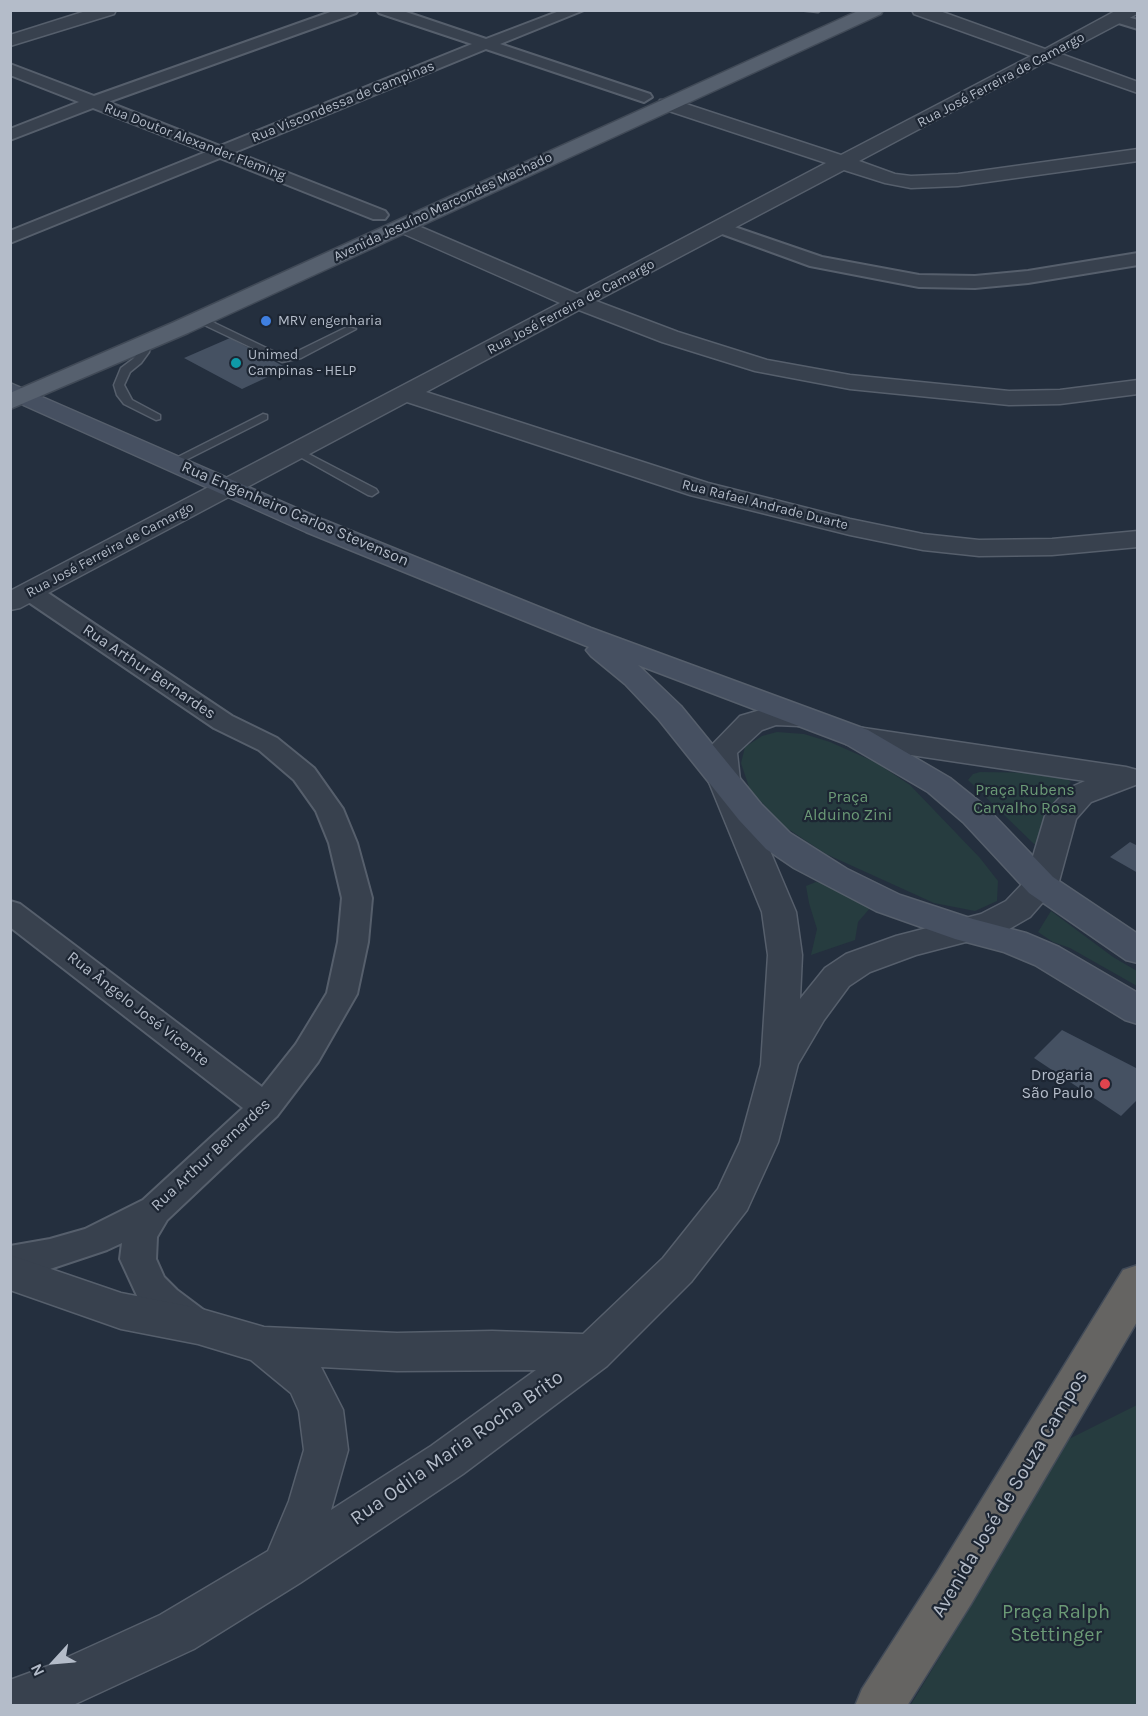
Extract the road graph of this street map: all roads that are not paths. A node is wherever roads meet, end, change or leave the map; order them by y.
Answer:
1 (108, 10) edge
2 (351, 10) edge
3 (384, 10) edge
4 (577, 10) edge
5 (802, 10) edge
6 (818, 10) edge
7 (838, 10) edge
8 (875, 10) edge
9 (920, 10) edge
10 (1124, 14) edge
11 (1137, 25) edge
12 (783, 35) junction
13 (10, 41) edge
14 (806, 41) junction
15 (486, 44) junction
16 (1050, 55) junction
17 (10, 69) edge
18 (1137, 88) edge
19 (644, 97) junction
20 (93, 102) junction
21 (667, 104) junction
22 (10, 135) edge
23 (542, 142) junction
24 (567, 150) junction
25 (222, 152) junction
26 (1137, 155) edge
27 (844, 162) junction
28 (481, 170) junction
29 (506, 178) junction
30 (379, 215) junction
31 (358, 225) dead end
32 (402, 226) junction
33 (720, 227) junction
34 (10, 238) edge
35 (1137, 259) edge
36 (224, 286) dead end
37 (248, 297) junction
38 (579, 303) junction
39 (200, 319) junction
40 (351, 329) dead end
41 (133, 334) junction
42 (58, 360) dead end
43 (1137, 387) edge
44 (16, 389) edge
45 (404, 393) junction
46 (156, 417) dead end
47 (263, 417) dead end
48 (297, 451) junction
49 (174, 462) junction
50 (229, 488) junction
51 (372, 492) dead end
52 (1137, 539) edge
53 (20, 597) edge
54 (581, 634) junction
55 (799, 717) junction
56 (857, 736) junction
57 (1132, 777) edge
58 (724, 780) junction
59 (1041, 885) junction
60 (10, 911) edge
61 (967, 930) junction
62 (1137, 951) edge
63 (1137, 1011) edge
64 (778, 1065) junction
65 (265, 1107) junction
66 (155, 1210) junction
67 (10, 1261) edge
68 (10, 1272) edge
69 (1137, 1282) edge
70 (198, 1326) junction
71 (264, 1345) junction
72 (592, 1353) junction
73 (284, 1567) junction
74 (10, 1705) edge
75 (879, 1706) edge

1 - 13 street
2 - 20 street
3 - 15 street
4 - 15 street, Rua Viscondessa de Campinas
5 - 6 lane
7 - 12 main road, Avenida Jesuíno Marcondes Machado
8 - 14 main road, Avenida Jesuíno Marcondes Machado
9 - 16 street
10 - 11 street
10 - 16 street, Rua José Ferreira de Camargo
12 - 14 main road
12 - 19 main road, Avenida Jesuíno Marcondes Machado
14 - 21 main road, Avenida Jesuíno Marcondes Machado
15 - 19 street
15 - 25 street, Rua Viscondessa de Campinas
16 - 18 street
16 - 27 street, Rua José Ferreira de Camargo
17 - 20 street, Rua Doutor Alexander Fleming
19 - 23 main road, Avenida Jesuíno Marcondes Machado
20 - 22 street
20 - 25 street, Rua Doutor Alexander Fleming
21 - 24 main road, Avenida Jesuíno Marcondes Machado
21 - 27 street
23 - 24 main road
23 - 28 main road, Avenida Jesuíno Marcondes Machado
24 - 29 main road, Avenida Jesuíno Marcondes Machado
25 - 30 street, Rua Doutor Alexander Fleming
25 - 34 street, Rua Viscondessa de Campinas
26 - 27 street
27 - 33 street, Rua José Ferreira de Camargo
28 - 29 main road
28 - 30 main road, Avenida Jesuíno Marcondes Machado
29 - 32 main road, Avenida Jesuíno Marcondes Machado
30 - 31 main road, Avenida Jesuíno Marcondes Machado
32 - 37 main road, Avenida Jesuíno Marcondes Machado
32 - 38 street
33 - 35 street
33 - 38 street, Rua José Ferreira de Camargo
36 - 37 main road
37 - 39 main road, Avenida Jesuíno Marcondes Machado
38 - 43 street
38 - 45 street, Rua José Ferreira de Camargo
39 - 40 lane
39 - 41 main road, Avenida Jesuíno Marcondes Machado
41 - 42 main road, Avenida Jesuíno Marcondes Machado
41 - 44 main road, Avenida Jesuíno Marcondes Machado
41 - 46 lane
44 - 49 main road, Rua Engenheiro Carlos Stevenson
45 - 48 street, Rua José Ferreira de Camargo
45 - 52 street, Rua Rafael Andrade Duarte
47 - 49 lane
48 - 50 street, Rua José Ferreira de Camargo
48 - 51 lane
49 - 50 main road, Rua Engenheiro Carlos Stevenson
50 - 53 street, Rua José Ferreira de Camargo
50 - 54 main road, Rua Engenheiro Carlos Stevenson
53 - 65 street, Rua Arthur Bernardes
54 - 55 main road, Rua Engenheiro Carlos Stevenson
54 - 58 main road, Rua Engenheiro Carlos Stevenson
55 - 56 main road, Rua Engenheiro Carlos Stevenson
55 - 58 street, Rua Odila Maria Rocha Brito
56 - 57 street
56 - 59 main road, Rua Engenheiro Carlos Stevenson
57 - 59 street
58 - 61 main road, Rua Engenheiro Carlos Stevenson
58 - 64 street, Rua Odila Maria Rocha Brito
59 - 61 street, Rua Odila Maria Rocha Brito
59 - 62 main road
60 - 65 street, Rua Ângelo José Vicente
61 - 63 main road
61 - 64 street, Rua Odila Maria Rocha Brito
64 - 72 street, Rua Odila Maria Rocha Brito
65 - 66 street, Rua Arthur Bernardes
66 - 67 street, Rua Arthur Bernardes
66 - 70 street
68 - 70 street
69 - 75 highway, Avenida José de Souza Campos
70 - 71 street
71 - 72 street
71 - 73 street
72 - 73 street, Rua Odila Maria Rocha Brito
73 - 74 street, Rua Odila Maria Rocha Brito

